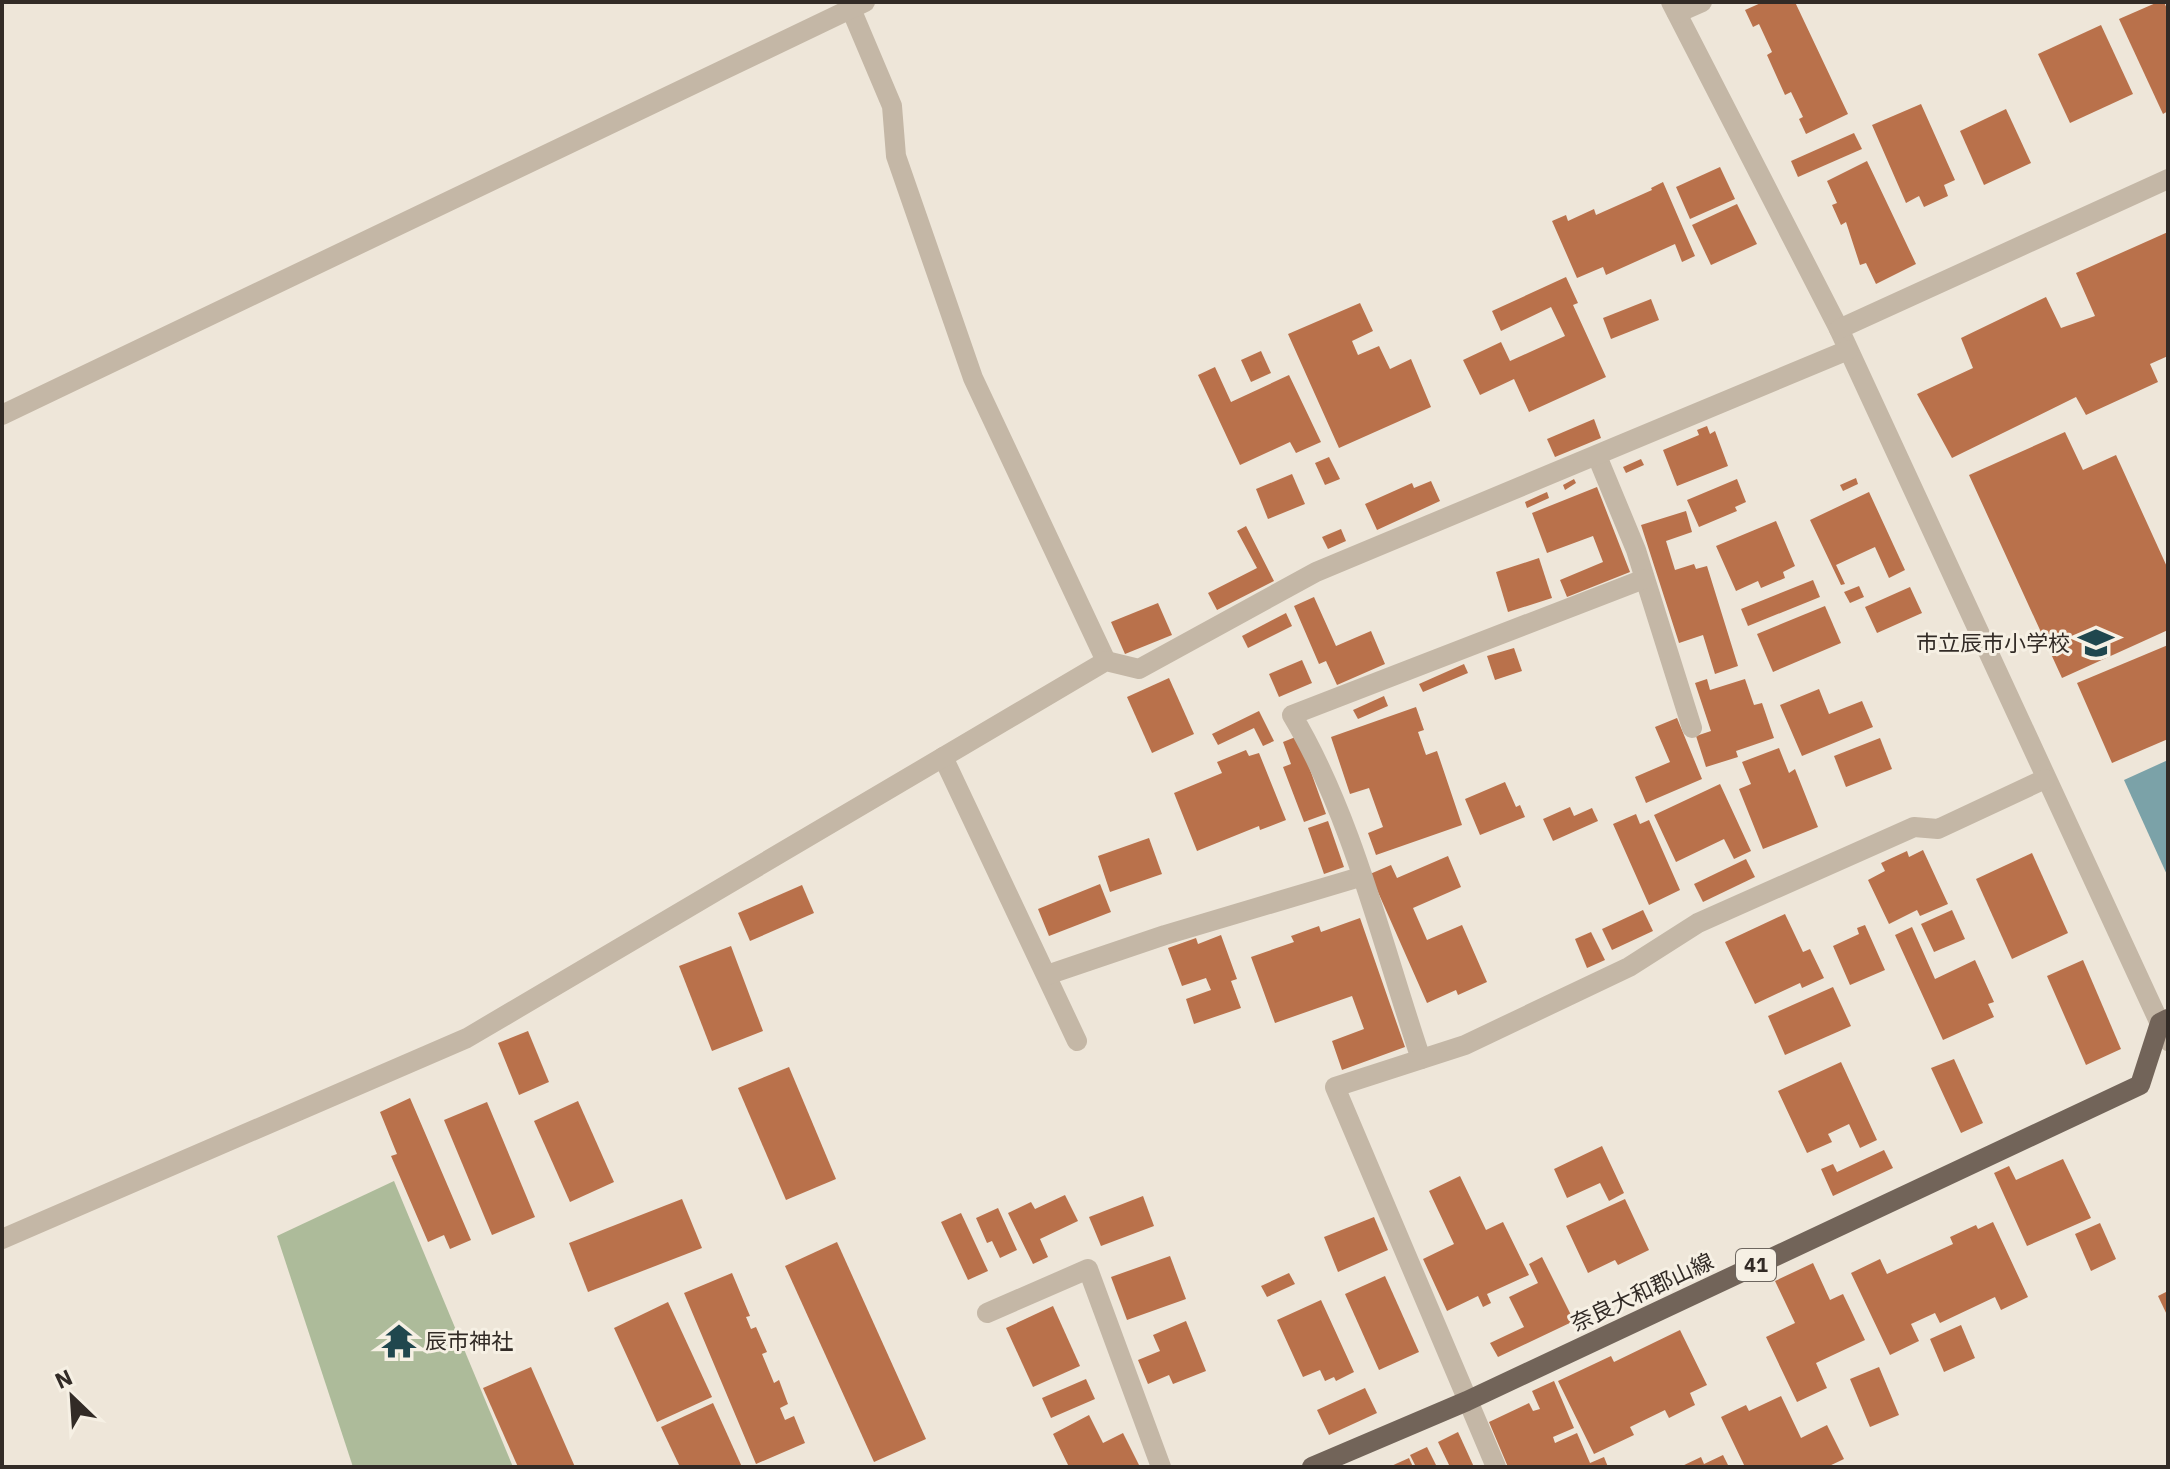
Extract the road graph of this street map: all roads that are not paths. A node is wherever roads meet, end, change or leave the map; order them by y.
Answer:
1 (1702, 2) edge
2 (858, 5) edge
3 (1674, 8) edge
4 (2168, 179) edge
5 (1839, 329) junction
6 (1848, 350) junction
7 (2, 415) edge
8 (1597, 456) junction
9 (1644, 579) junction
10 (1106, 661) junction
11 (1692, 728) dead end
12 (943, 757) junction
13 (2045, 779) junction
14 (1360, 877) junction
15 (1047, 975) junction
16 (2165, 1028) edge
17 (1077, 1041) dead end
18 (1421, 1059) junction
19 (2, 1239) edge
20 (987, 1313) dead end
21 (1467, 1401) junction
22 (1161, 1467) edge
23 (1312, 1467) edge
24 (1496, 1467) edge

1 - 3 street
2 - 7 street
2 - 10 street
3 - 5 street
4 - 5 street
5 - 6 street
6 - 8 street
6 - 13 street
8 - 9 street
8 - 10 street
9 - 11 street
9 - 14 street
10 - 12 street
12 - 15 street
12 - 19 street
13 - 16 street
13 - 18 street
14 - 15 street
14 - 18 street
15 - 17 street
16 - 21 main road, 奈良大和郡山線 / 41
18 - 21 street
20 - 22 street
21 - 23 main road, 奈良大和郡山線 / 41
21 - 24 street

